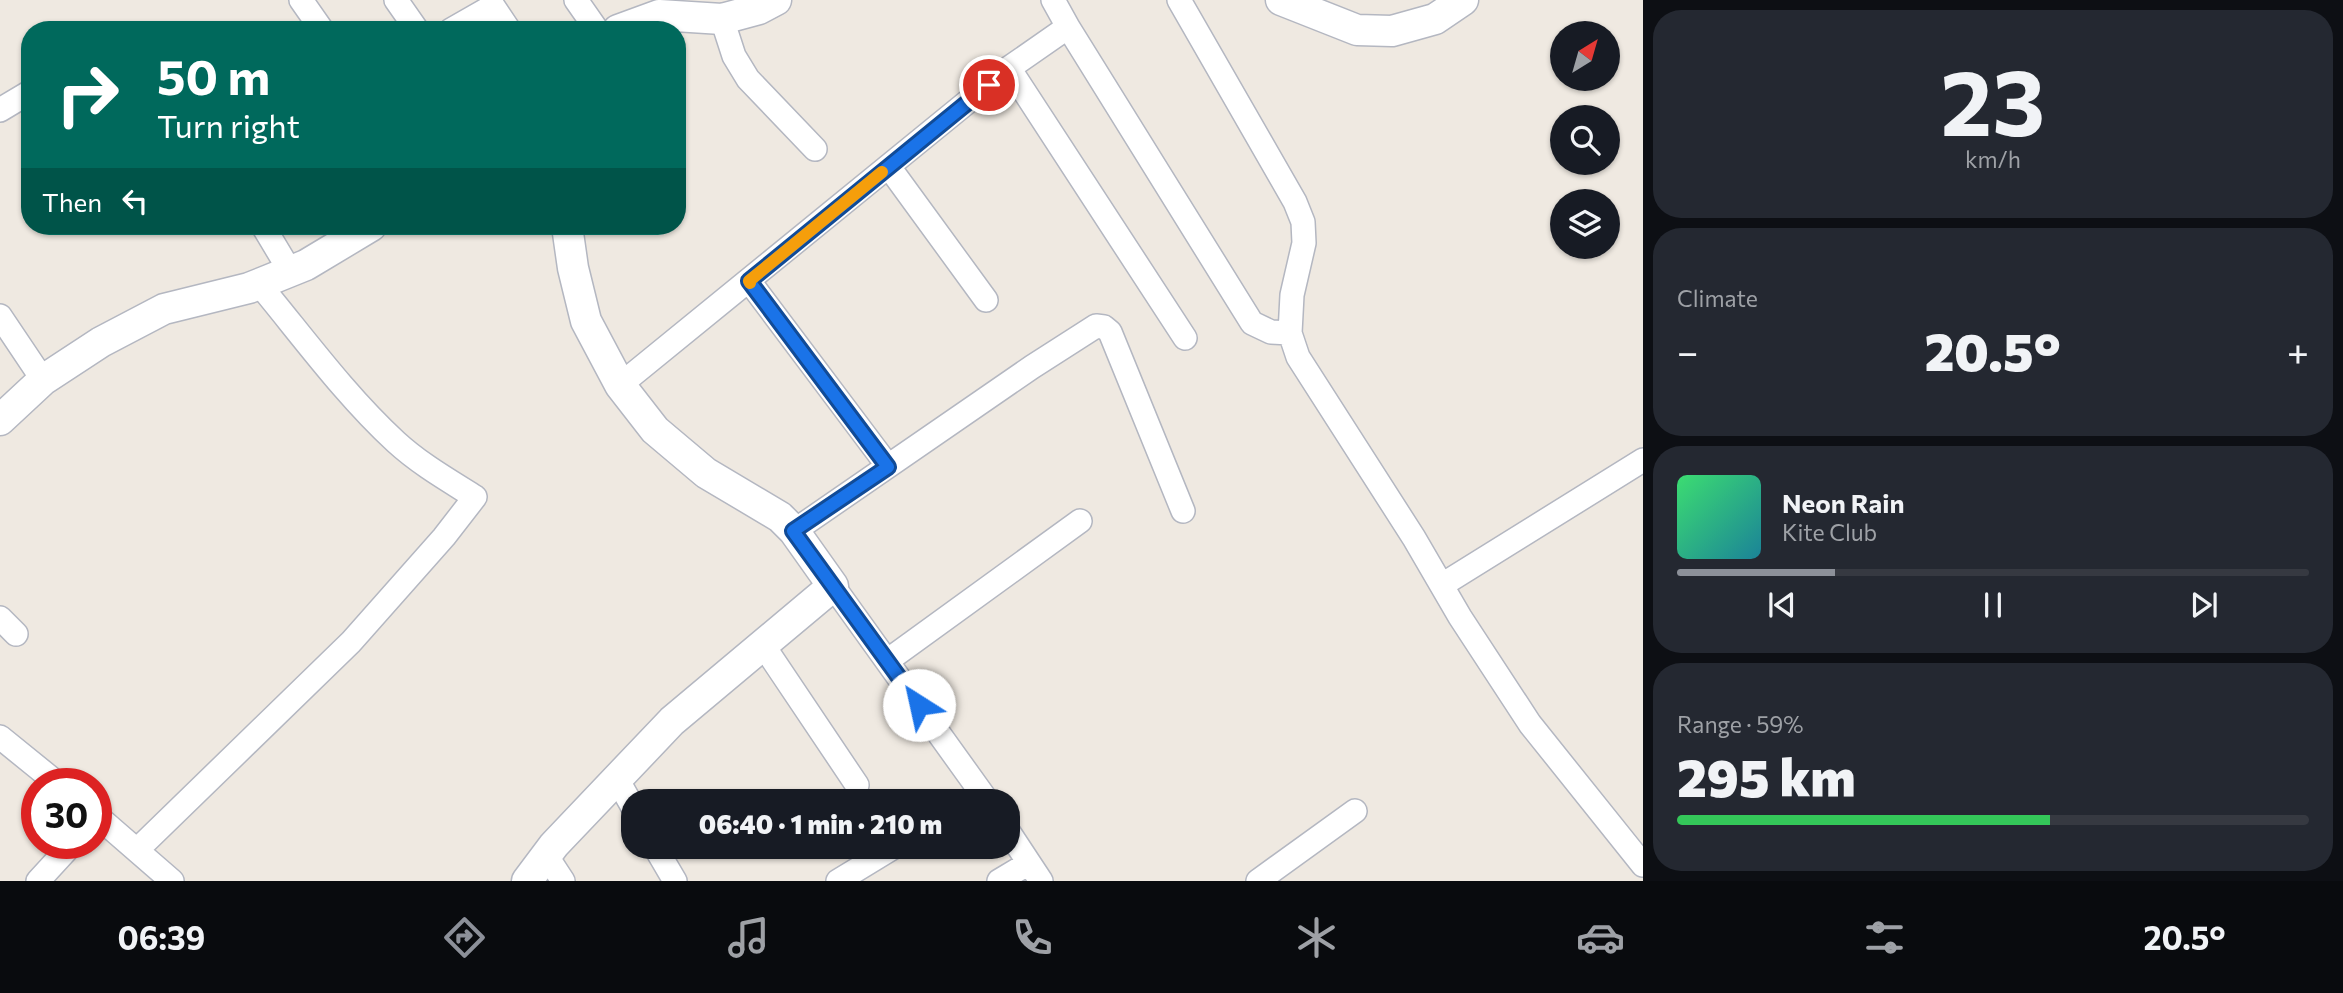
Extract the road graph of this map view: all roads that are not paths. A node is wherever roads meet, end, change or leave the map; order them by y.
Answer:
1 (301, 0) edge
2 (396, 0) edge
3 (576, 0) edge
4 (776, 0) edge
5 (1053, 0) edge
6 (1180, 0) edge
7 (1281, 0) edge
8 (1448, 4) edge
9 (722, 19) junction
10 (316, 21) edge
11 (411, 21) edge
12 (467, 21) edge
13 (503, 21) edge
14 (591, 21) edge
15 (643, 21) edge
16 (1068, 27) junction
17 (1009, 68) junction
18 (21, 97) edge
19 (0, 110) edge
20 (815, 149) dead end
21 (889, 167) junction
22 (268, 235) edge
23 (356, 235) edge
24 (568, 235) edge
25 (290, 271) junction
26 (749, 281) junction
27 (259, 284) junction
28 (986, 300) dead end
29 (0, 316) edge
30 (1290, 333) junction
31 (1185, 338) dead end
32 (43, 380) junction
33 (620, 385) junction
34 (0, 420) edge
35 (888, 467) junction
36 (1639, 471) edge
37 (1183, 511) dead end
38 (1080, 521) dead end
39 (793, 531) junction
40 (1442, 585) junction
41 (833, 586) junction
42 (763, 645) junction
43 (887, 661) junction
44 (0, 737) edge
45 (38, 768) edge
46 (617, 779) junction
47 (857, 785) dead end
48 (623, 789) edge
49 (973, 789) edge
50 (1355, 811) dead end
51 (112, 829) edge
52 (1020, 849) edge
53 (137, 850) junction
54 (546, 855) junction
55 (58, 859) edge
56 (662, 859) edge
57 (874, 859) edge
58 (1643, 865) edge
59 (1035, 872) edge
60 (38, 881) edge
61 (172, 881) edge
62 (527, 881) edge
63 (563, 881) edge
64 (675, 881) edge
65 (838, 881) edge
66 (999, 881) edge
67 (1258, 881) edge

1 - 10 street
2 - 11 street
3 - 14 street
4 - 9 street
5 - 16 street
6 - 30 street
7 - 8 street
9 - 15 street
9 - 20 street
12 - 13 street
16 - 17 street
16 - 30 street
17 - 21 street
17 - 31 street
18 - 19 street
21 - 26 street
21 - 28 street
22 - 25 street
23 - 25 street
24 - 33 street
25 - 27 street
26 - 33 street
26 - 35 street
27 - 32 street
27 - 53 street
29 - 32 street
30 - 40 street
32 - 34 street
33 - 39 street
35 - 37 street
35 - 39 street
36 - 40 street
38 - 43 street
39 - 41 street
40 - 58 street
41 - 42 street
41 - 43 street
42 - 46 street
42 - 47 street
43 - 49 street
44 - 45 street
46 - 48 street
46 - 54 street
50 - 67 street
51 - 53 street
52 - 59 street
53 - 61 street
54 - 62 street
54 - 63 street
55 - 60 street
56 - 64 street
57 - 65 street
59 - 66 street

